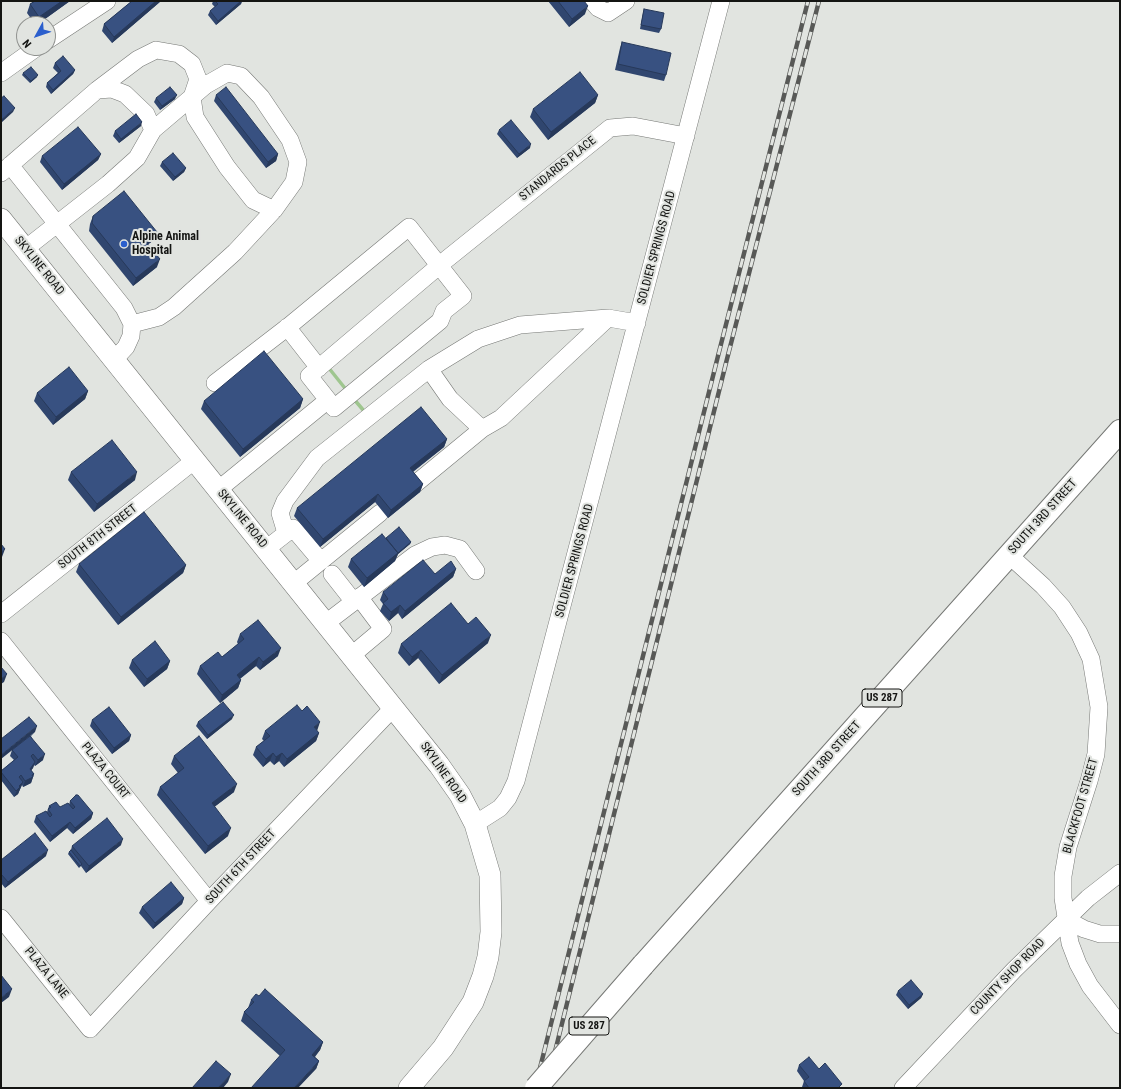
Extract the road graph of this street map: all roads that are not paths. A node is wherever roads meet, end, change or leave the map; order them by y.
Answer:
1 (107, 1) edge
2 (592, 1) edge
3 (626, 1) edge
4 (721, 1) edge
5 (56, 35) edge
6 (25, 56) edge
7 (1, 73) edge
8 (97, 90) junction
9 (192, 97) junction
10 (153, 130) junction
11 (686, 136) junction
12 (6, 169) edge
13 (274, 210) junction
14 (1, 219) edge
15 (57, 224) junction
16 (25, 249) junction
17 (444, 262) junction
18 (608, 318) junction
19 (637, 323) junction
20 (132, 324) junction
21 (287, 327) junction
22 (114, 360) junction
23 (318, 368) junction
24 (429, 369) junction
25 (215, 383) dead end
26 (328, 400) junction
27 (482, 429) junction
28 (1120, 431) edge
29 (195, 460) junction
30 (414, 485) edge
31 (219, 489) junction
32 (380, 513) dead end
33 (286, 533) junction
34 (266, 549) junction
35 (1009, 555) junction
36 (320, 560) junction
37 (476, 571) dead end
38 (332, 574) dead end
39 (294, 583) junction
40 (356, 600) junction
41 (1, 614) edge
42 (326, 623) junction
43 (1, 641) edge
44 (352, 655) junction
45 (394, 707) junction
46 (475, 824) junction
47 (1120, 873) edge
48 (209, 901) junction
49 (1, 918) edge
50 (1065, 919) junction
51 (1120, 934) edge
52 (1120, 1024) edge
53 (90, 1029) joint
54 (409, 1088) edge
55 (536, 1088) edge
56 (903, 1088) edge

1 - 5 street
2 - 3 street
4 - 11 street, SOLDIER SPRINGS ROAD
6 - 7 street
8 - 9 street
8 - 10 street
8 - 12 street
9 - 10 street
9 - 13 street
9 - 13 street
10 - 15 street
11 - 17 street, STANDARDS PLACE
11 - 19 street, SOLDIER SPRINGS ROAD
12 - 15 street
13 - 20 street
14 - 16 main road, SKYLINE ROAD
15 - 16 street
15 - 20 street
16 - 22 main road, SKYLINE ROAD
17 - 21 street
17 - 23 street, STANDARDS PLACE
17 - 26 street
18 - 19 street
18 - 24 street
18 - 27 street
19 - 46 street, SOLDIER SPRINGS ROAD
20 - 22 street
21 - 23 street
21 - 25 street
22 - 29 main road, SKYLINE ROAD
23 - 26 street
24 - 27 street
24 - 33 street
26 - 31 street
27 - 30 street
28 - 35 highway, SOUTH 3RD STREET / US 287
29 - 31 main road, SKYLINE ROAD
29 - 41 street, SOUTH 8TH STREET
31 - 34 main road, SKYLINE ROAD
32 - 36 street
33 - 34 street
33 - 36 street
34 - 39 main road, SKYLINE ROAD
35 - 50 street, BLACKFOOT STREET
35 - 55 highway, SOUTH 3RD STREET / US 287, bridge
36 - 39 street
37 - 40 street
38 - 40 street
39 - 42 main road, SKYLINE ROAD
40 - 42 street
40 - 44 street
42 - 44 main road, SKYLINE ROAD
43 - 48 street, PLAZA COURT
44 - 45 main road, SKYLINE ROAD
45 - 46 main road, SKYLINE ROAD
45 - 48 street, SOUTH 6TH STREET
46 - 54 main road
47 - 50 street, COUNTY SHOP ROAD
48 - 53 street, SOUTH 6TH STREET
49 - 53 street, PLAZA LANE
50 - 51 street
50 - 52 street, BLACKFOOT STREET
50 - 56 street, COUNTY SHOP ROAD

